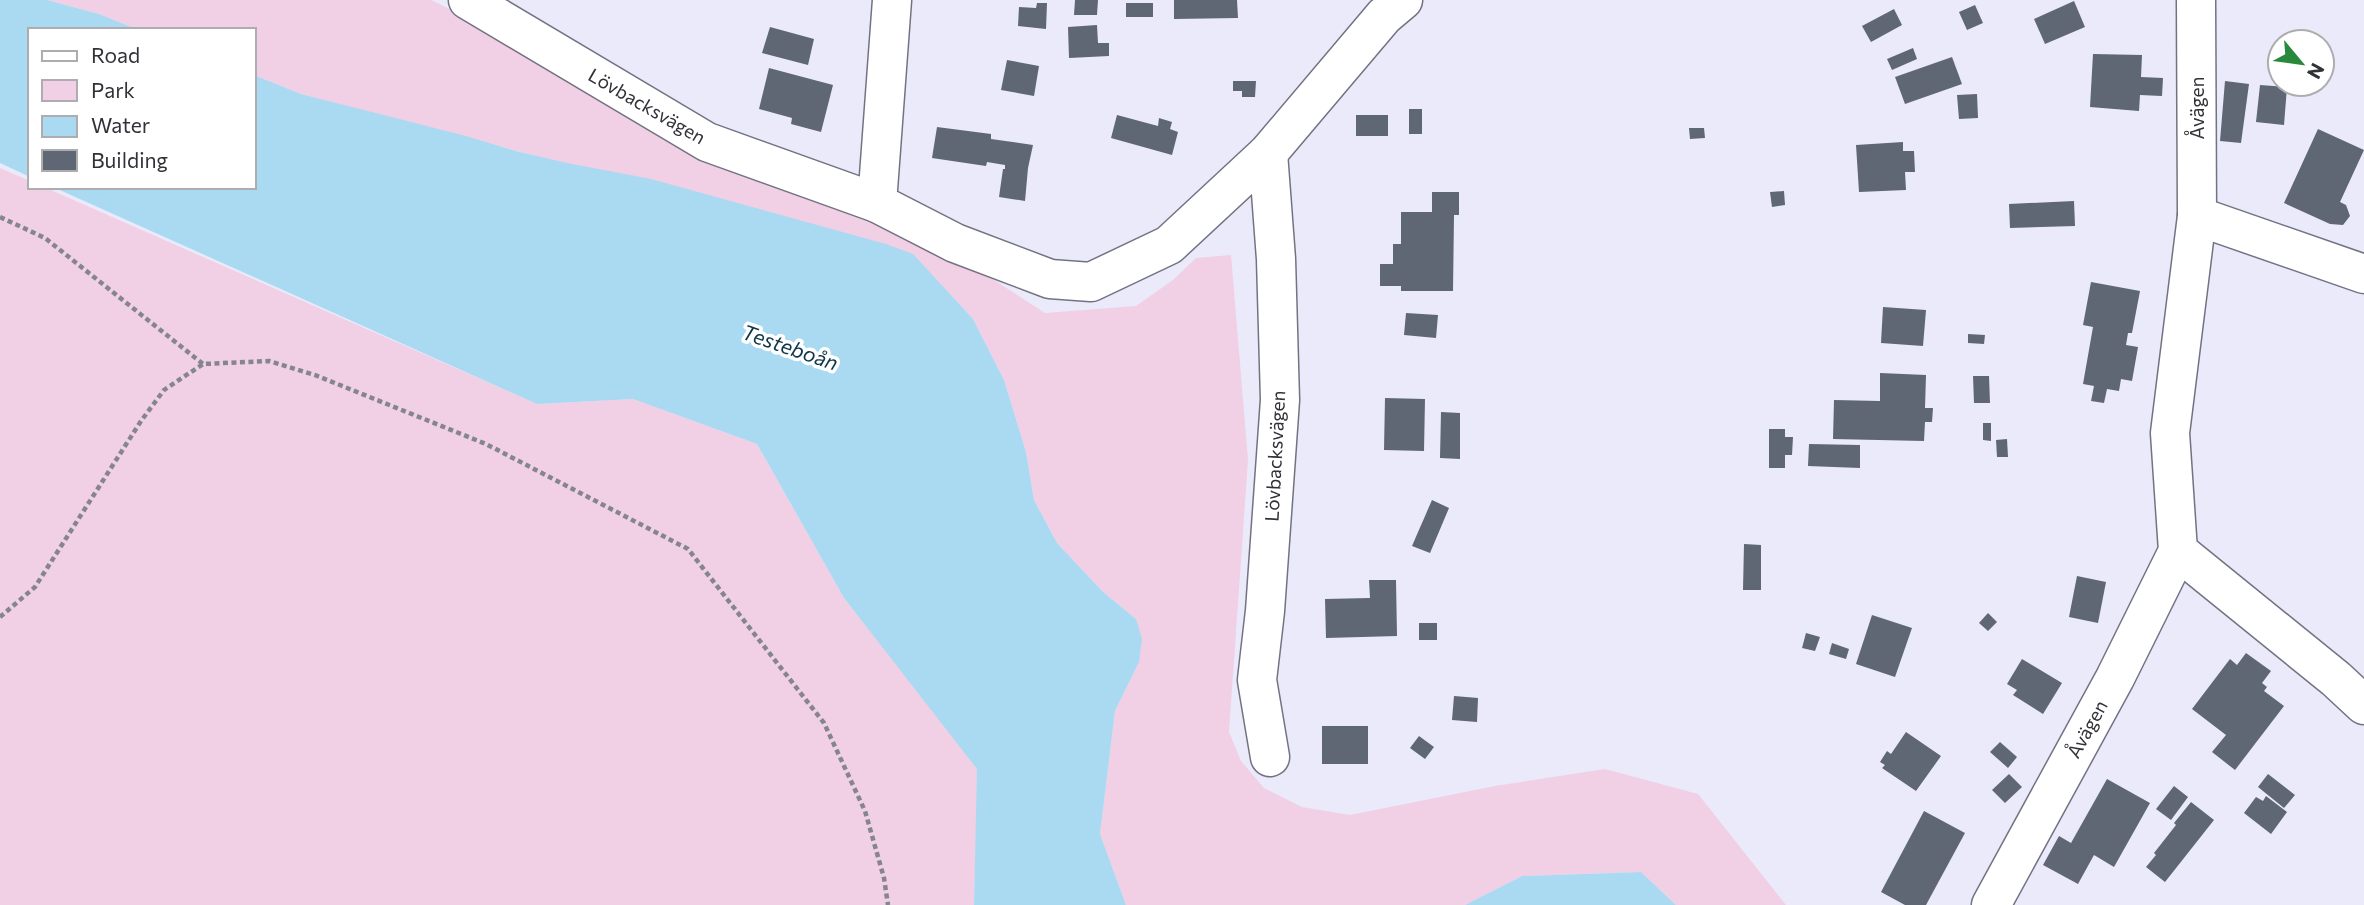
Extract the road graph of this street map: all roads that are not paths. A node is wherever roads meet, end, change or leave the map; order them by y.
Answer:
1 (468, 0) edge
2 (892, 0) edge
3 (1402, 0) edge
4 (2196, 0) edge
5 (1268, 153) junction
6 (877, 203) junction
7 (2197, 216) junction
8 (2364, 274) edge
9 (2178, 551) junction
10 (2364, 705) edge
11 (1270, 757) dead end
12 (1991, 905) edge

1 - 6 street, Lövbacksvägen
2 - 6 street
3 - 5 street, Lövbacksvägen
4 - 7 street, Åvägen
5 - 6 street, Lövbacksvägen
5 - 11 street, Lövbacksvägen
7 - 8 street
7 - 9 street, Åvägen
9 - 10 street
9 - 12 street, Åvägen

